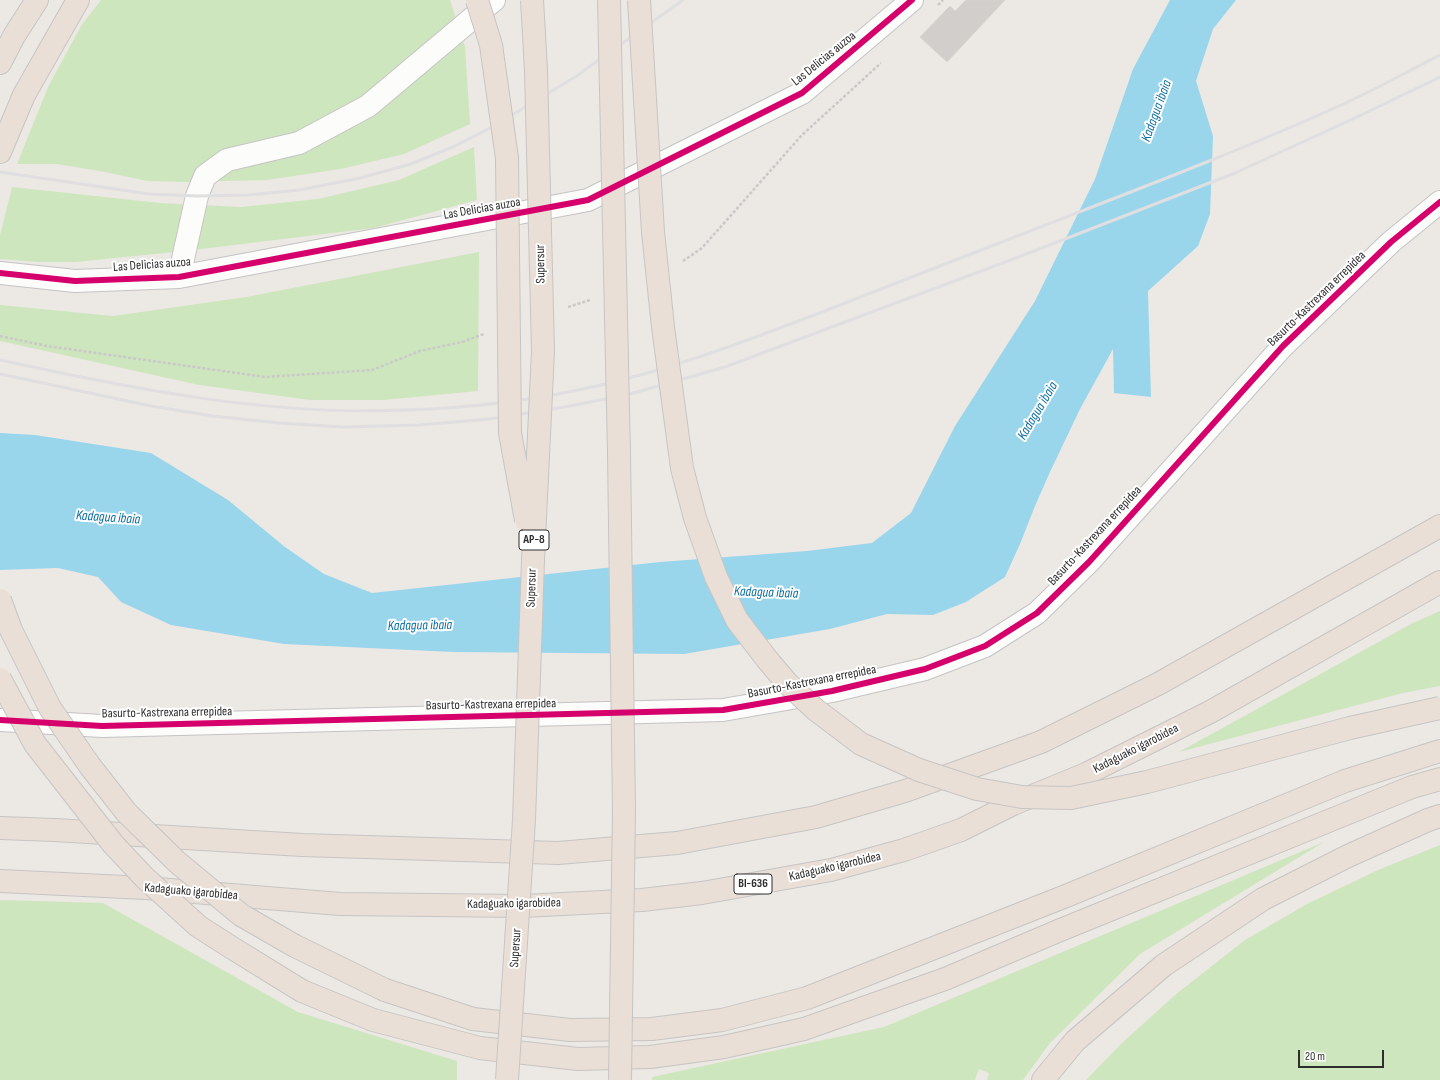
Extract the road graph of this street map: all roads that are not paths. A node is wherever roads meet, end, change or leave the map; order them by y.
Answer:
1 (36, 0) edge
2 (78, 0) edge
3 (477, 0) edge
4 (494, 0) edge
5 (532, 0) edge
6 (609, 0) edge
7 (638, 0) edge
8 (912, 0) edge
9 (0, 63) edge
10 (0, 152) edge
11 (1440, 202) edge
12 (0, 273) edge
13 (179, 277) junction
14 (1440, 526) edge
15 (533, 560) junction
16 (1440, 582) edge
17 (0, 600) edge
18 (0, 679) edge
19 (1440, 708) edge
20 (0, 720) edge
21 (1440, 751) edge
22 (1440, 779) edge
23 (1440, 816) edge
24 (0, 828) edge
25 (0, 881) edge
26 (507, 1080) edge
27 (620, 1080) edge
28 (1044, 1080) edge

1 - 9 highway
2 - 10 highway
3 - 15 highway, bridge
4 - 13 street, Las Delicias auzoa
5 - 15 highway, Supersur / AP-8, bridge
6 - 27 highway, bridge
7 - 19 highway, bridge
8 - 13 street, Las Delicias auzoa
11 - 20 street, Basurto-Kastrexana errepidea
12 - 13 street, Las Delicias auzoa
14 - 24 highway
15 - 26 highway, Supersur / AP-8, bridge
16 - 25 highway, Kadaguako igarobidea / BI-636
17 - 21 highway, bridge
18 - 22 highway, bridge
23 - 28 highway

